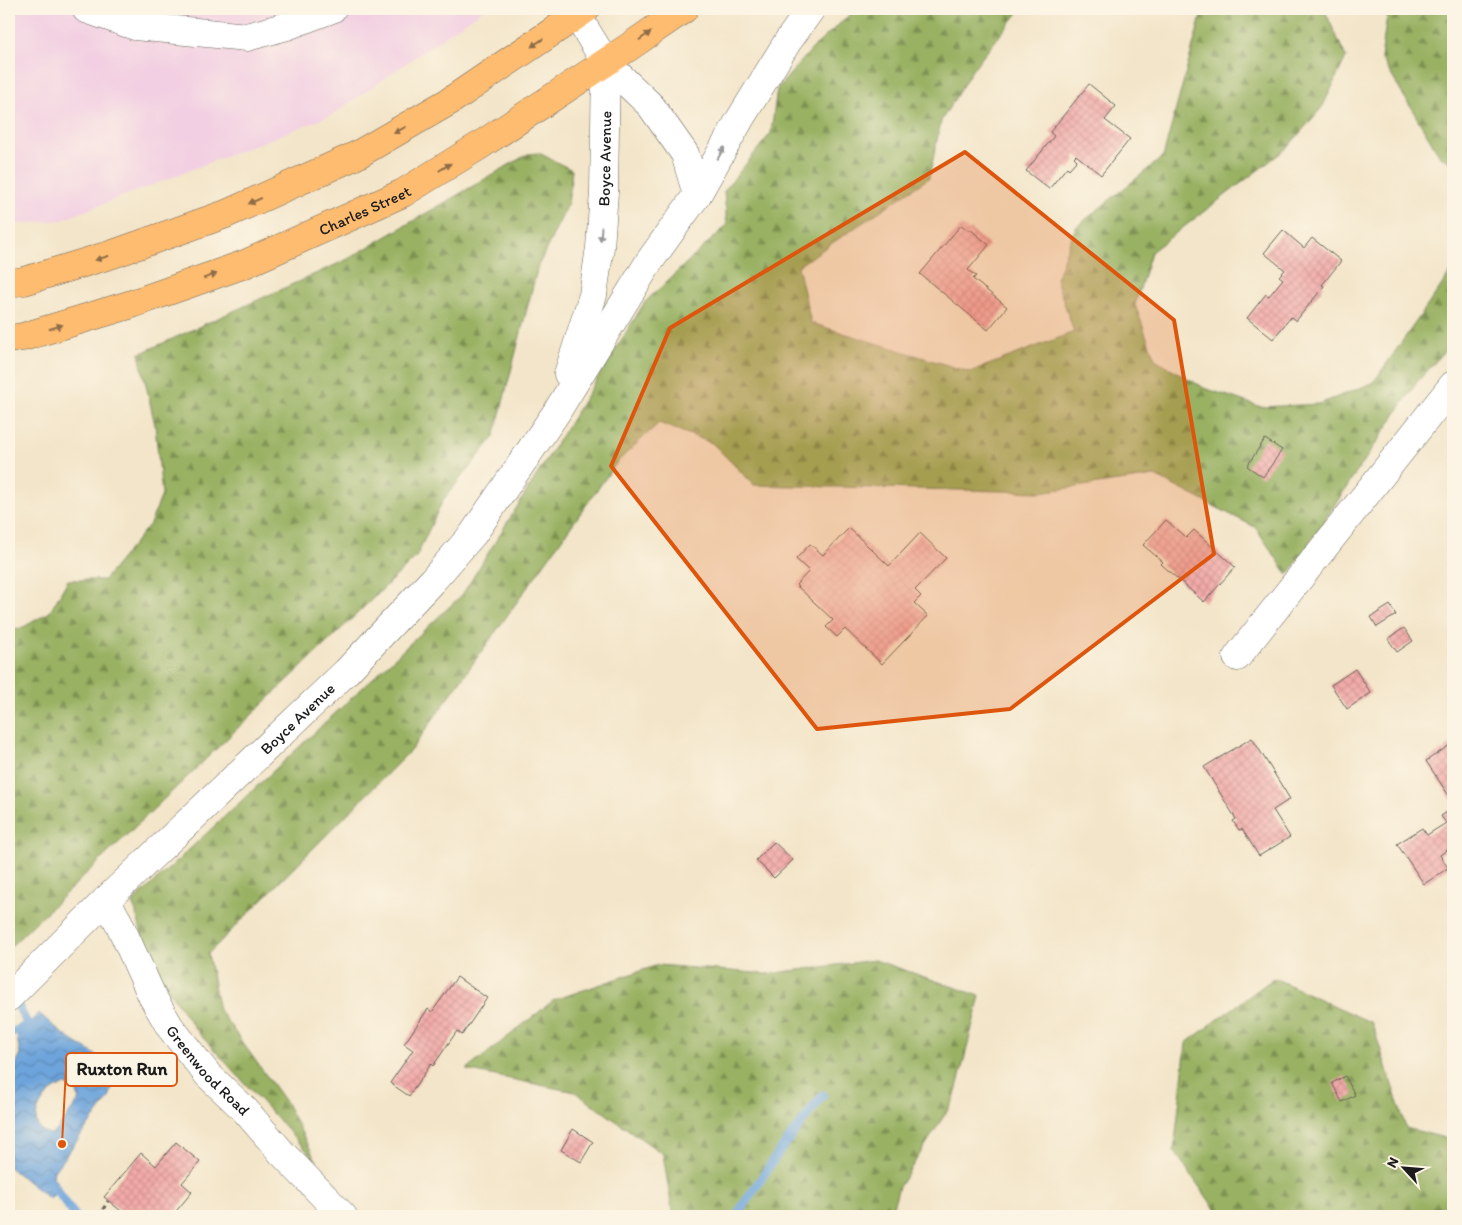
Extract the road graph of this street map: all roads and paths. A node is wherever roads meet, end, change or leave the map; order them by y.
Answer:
1 (86, 9) edge
2 (332, 9) edge
3 (684, 9) edge
4 (811, 9) edge
5 (579, 11) edge
6 (606, 62) junction
7 (697, 195) junction
8 (9, 283) edge
9 (9, 339) edge
10 (1453, 385) edge
11 (556, 413) junction
12 (1237, 658) dead end
13 (106, 900) junction
14 (16, 990) edge
15 (108, 1200) dead end
16 (99, 1216) edge
17 (343, 1216) edge

1 - 2 street
6 -> 3 main road, Charles Street
7 -> 4 street, Boyce Avenue
5 - 6 street
5 -> 8 main road
6 - 7 street
9 -> 6 main road, Charles Street
6 -> 11 street, Boyce Avenue
7 - 11 street, Boyce Avenue
10 - 12 street
11 - 13 street, Boyce Avenue
13 - 14 street, Boyce Avenue
13 - 17 street, Greenwood Road
15 - 16 path

